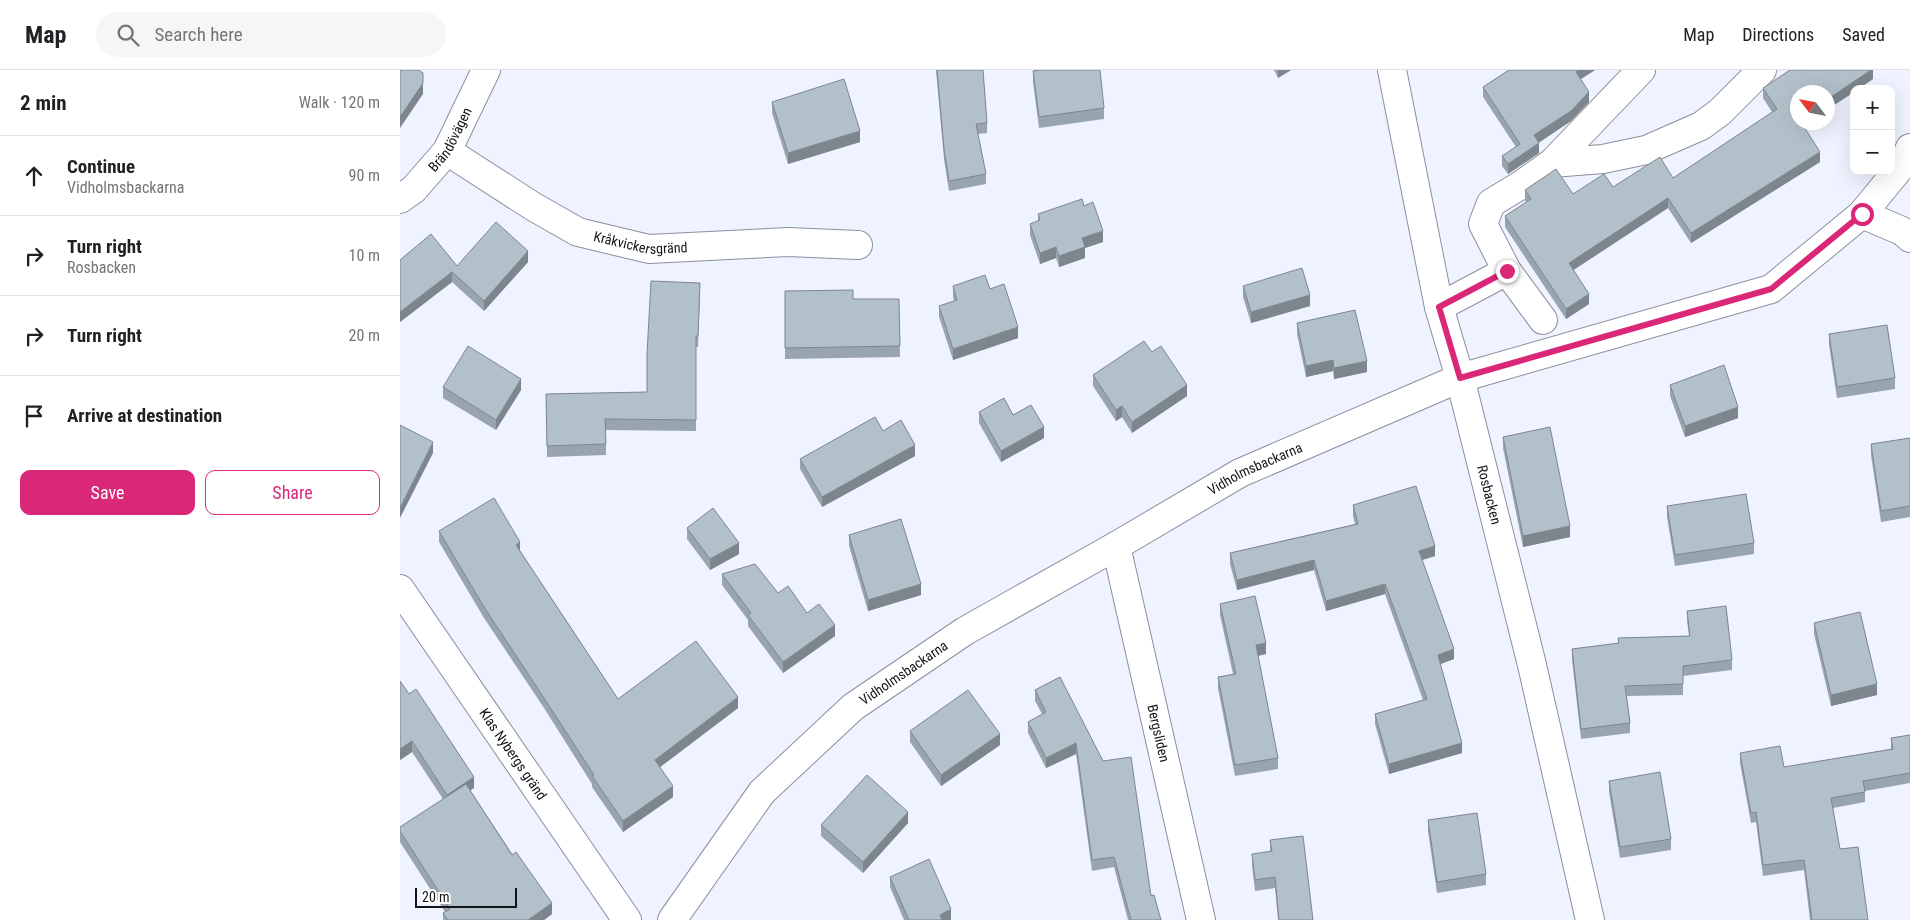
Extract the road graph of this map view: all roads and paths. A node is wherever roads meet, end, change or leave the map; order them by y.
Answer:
1 (486, 70) edge
2 (1392, 70) edge
3 (1641, 70) edge
4 (1762, 70) edge
5 (447, 151) junction
6 (1908, 160) edge
7 (1552, 164) junction
8 (400, 199) edge
9 (1862, 214) junction
10 (1910, 238) edge
11 (858, 245) dead end
12 (1507, 271) junction
13 (1439, 307) junction
14 (1543, 320) dead end
15 (1460, 378) junction
16 (1116, 546) junction
17 (400, 589) edge
18 (627, 920) edge
19 (672, 920) edge
20 (1201, 920) edge
21 (1590, 920) edge

1 - 5 street, Brändövägen
2 - 13 street, Rosbacken
3 - 7 street
4 - 7 street
5 - 8 street, Brändövägen
5 - 11 street, Kråkvickersgränd
6 - 9 street, Vidholmsbackarna
7 - 12 street
9 - 10 street
9 - 15 street, Vidholmsbackarna
12 - 13 street
12 - 14 street
13 - 15 street, Rosbacken
15 - 16 street, Vidholmsbackarna
15 - 21 street, Rosbacken
16 - 19 street, Vidholmsbackarna
16 - 20 street, Bergsliden
17 - 18 street, Klas Nybergs gränd

